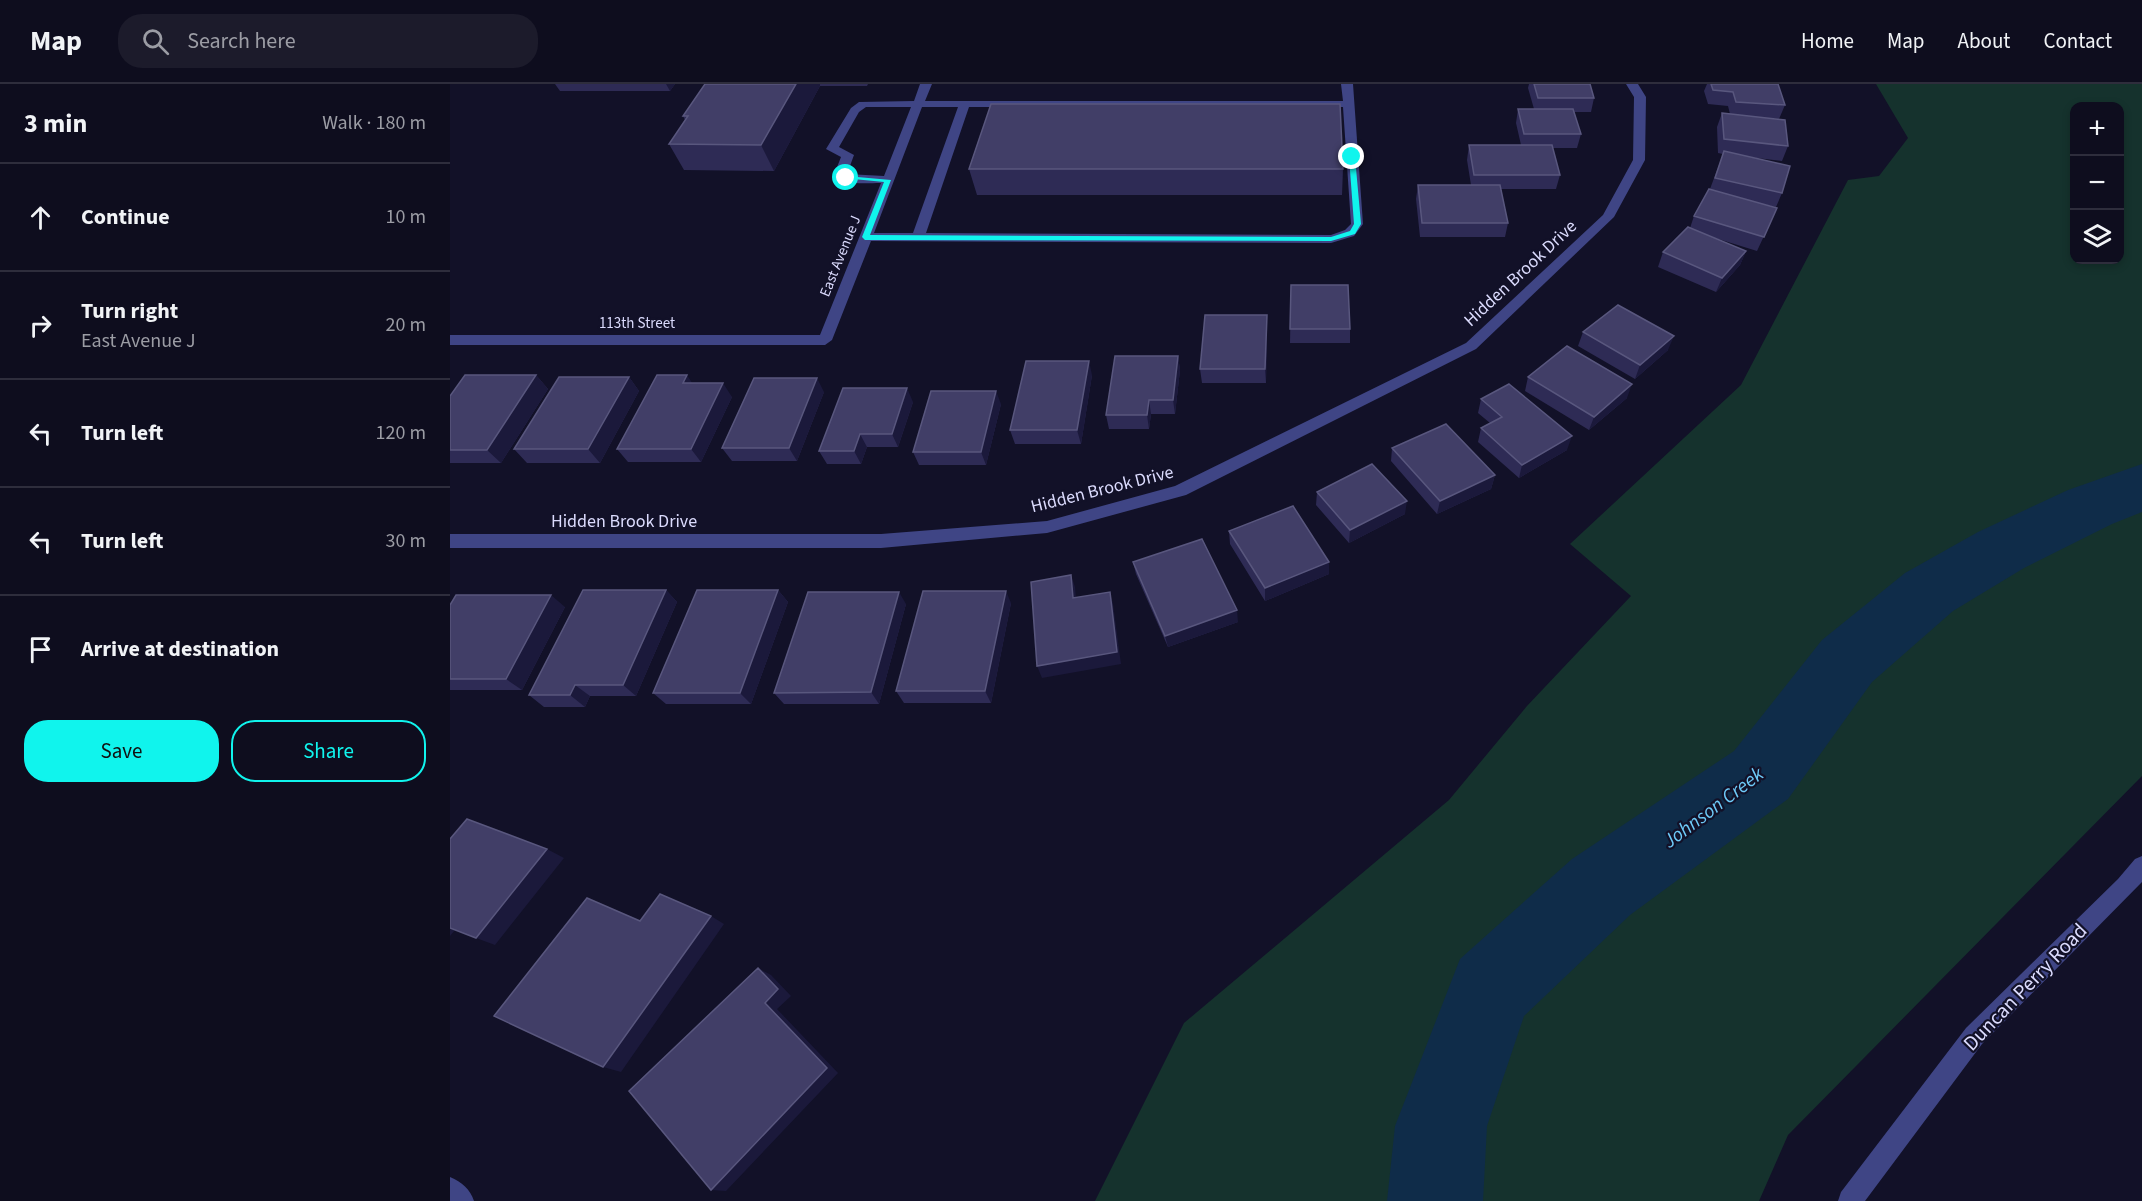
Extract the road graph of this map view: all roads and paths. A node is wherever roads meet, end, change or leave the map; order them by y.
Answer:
1 (927, 84) edge
2 (1347, 84) edge
3 (1632, 84) edge
4 (918, 104) junction
5 (965, 104) junction
6 (1348, 104) junction
7 (888, 180) junction
8 (865, 237) junction
9 (918, 238) junction
10 (450, 340) edge
11 (825, 340) joint
12 (450, 540) edge
13 (2142, 866) edge
14 (450, 1189) edge
15 (462, 1201) edge
16 (1851, 1201) edge

1 - 4 street, East Avenue J
2 - 6 street
3 - 12 street, Hidden Brook Drive
4 - 5 street
4 - 7 street, East Avenue J
4 - 7 street
5 - 6 street
5 - 9 street
6 - 9 street
7 - 8 street, East Avenue J
8 - 9 street
8 - 11 street, East Avenue J
10 - 11 street, 113th Street
13 - 16 street, Duncan Perry Road
14 - 15 street

